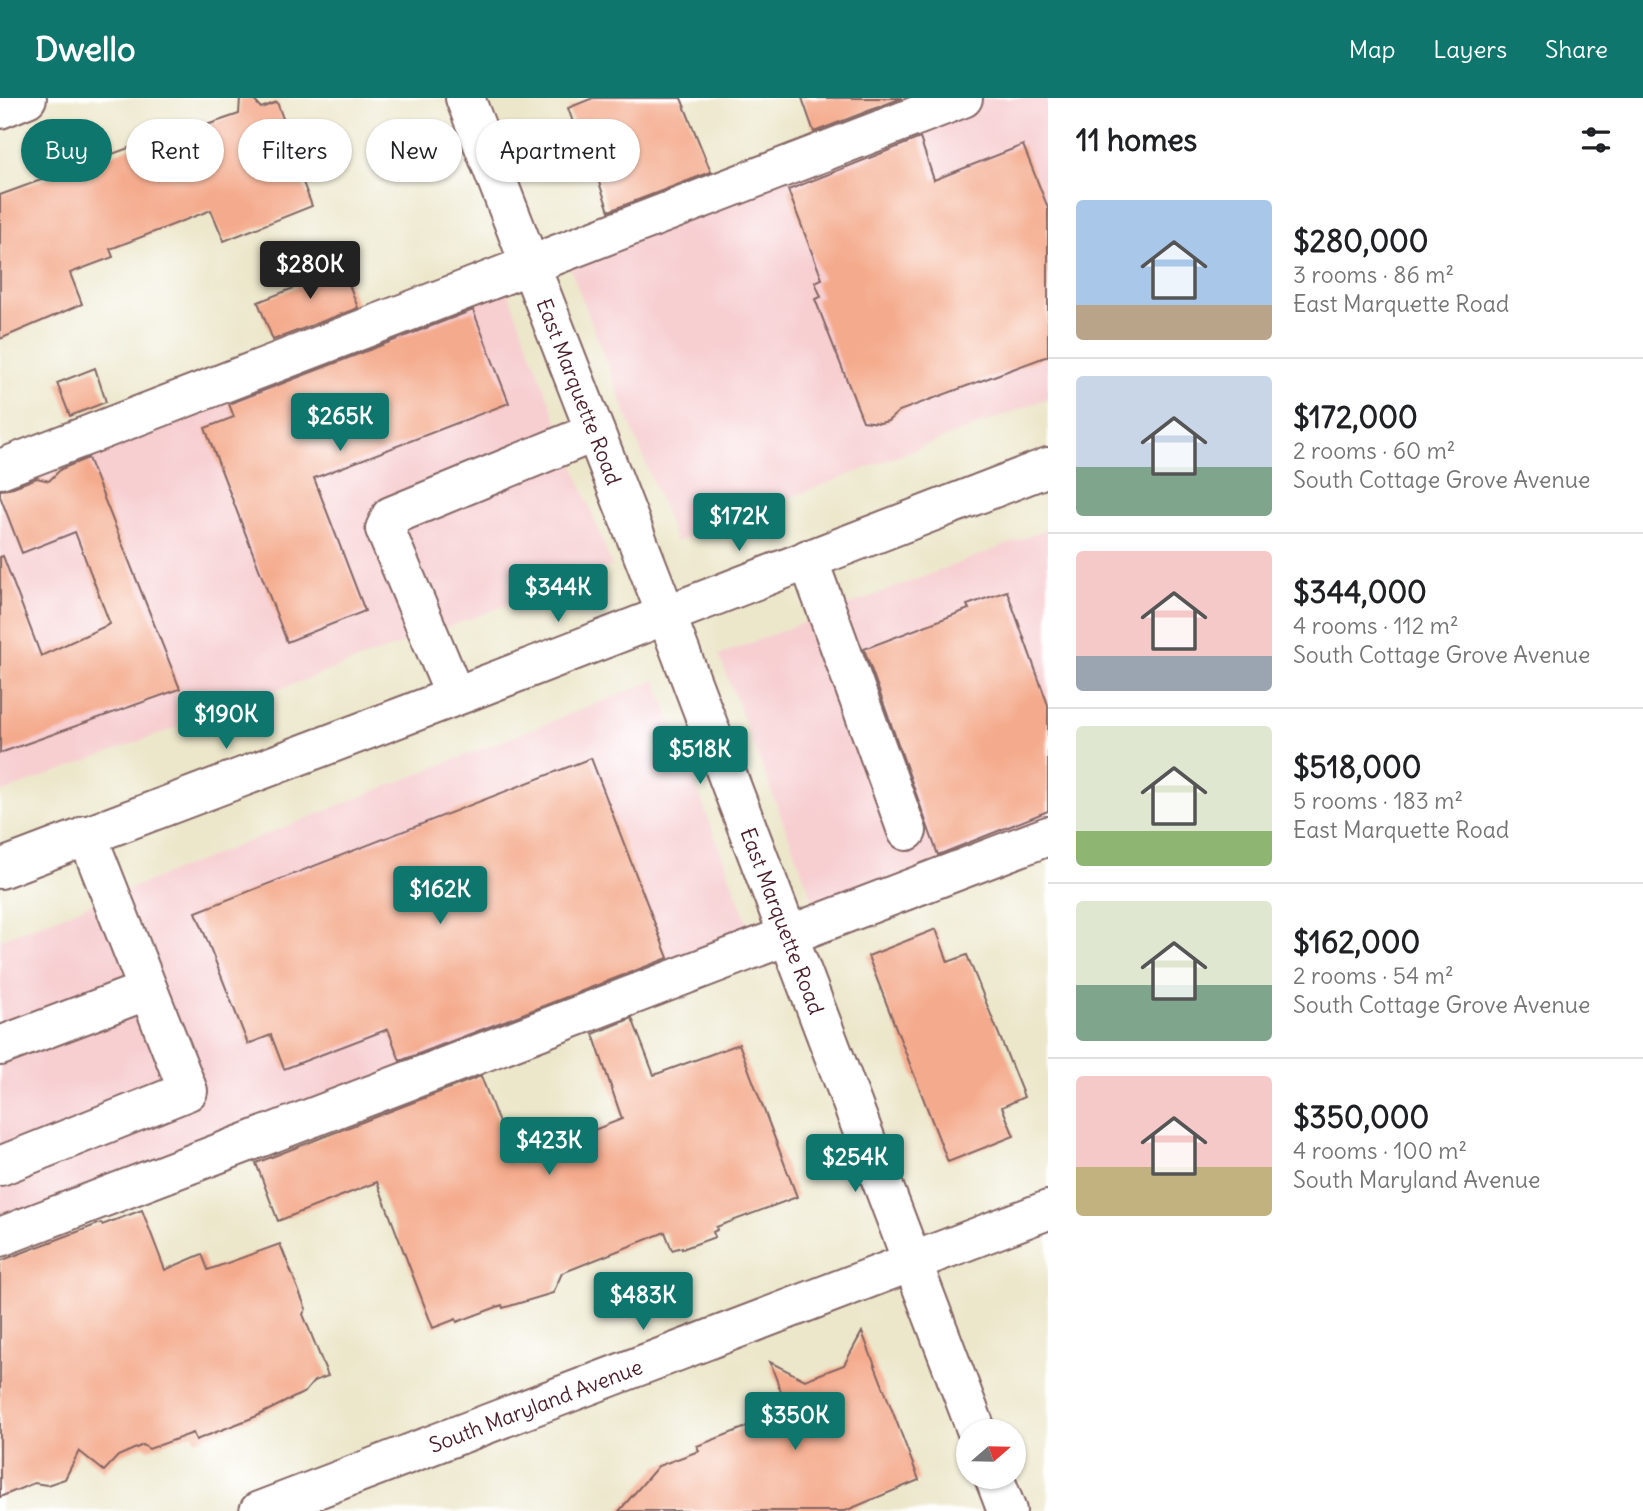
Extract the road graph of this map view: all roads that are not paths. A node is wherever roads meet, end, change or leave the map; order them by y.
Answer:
1 (27, 98) edge
2 (465, 98) edge
3 (963, 98) edge
4 (0, 108) edge
5 (530, 265) junction
6 (595, 432) junction
7 (1048, 467) edge
8 (0, 469) edge
9 (808, 559) junction
10 (666, 614) junction
11 (455, 696) junction
12 (907, 831) dead end
13 (87, 835) junction
14 (1048, 836) edge
15 (0, 869) edge
16 (789, 936) junction
17 (148, 990) junction
18 (0, 1046) edge
19 (0, 1166) edge
20 (1048, 1210) edge
21 (0, 1237) edge
22 (912, 1261) junction
23 (972, 1419) edge
24 (999, 1489) edge
25 (259, 1511) edge
26 (1007, 1511) edge

1 - 4 street
2 - 5 street, East Marquette Road
3 - 5 street
5 - 6 street, East Marquette Road
5 - 8 street
6 - 10 street, East Marquette Road
6 - 11 street
7 - 9 street
9 - 10 street
9 - 12 street
10 - 11 street
10 - 16 street, East Marquette Road
11 - 13 street
13 - 15 street
13 - 17 street
14 - 16 street
16 - 21 street
16 - 22 street, East Marquette Road
17 - 18 street
17 - 19 street
20 - 22 street, South Maryland Avenue
22 - 23 street, East Marquette Road
22 - 25 street, South Maryland Avenue
24 - 26 street

